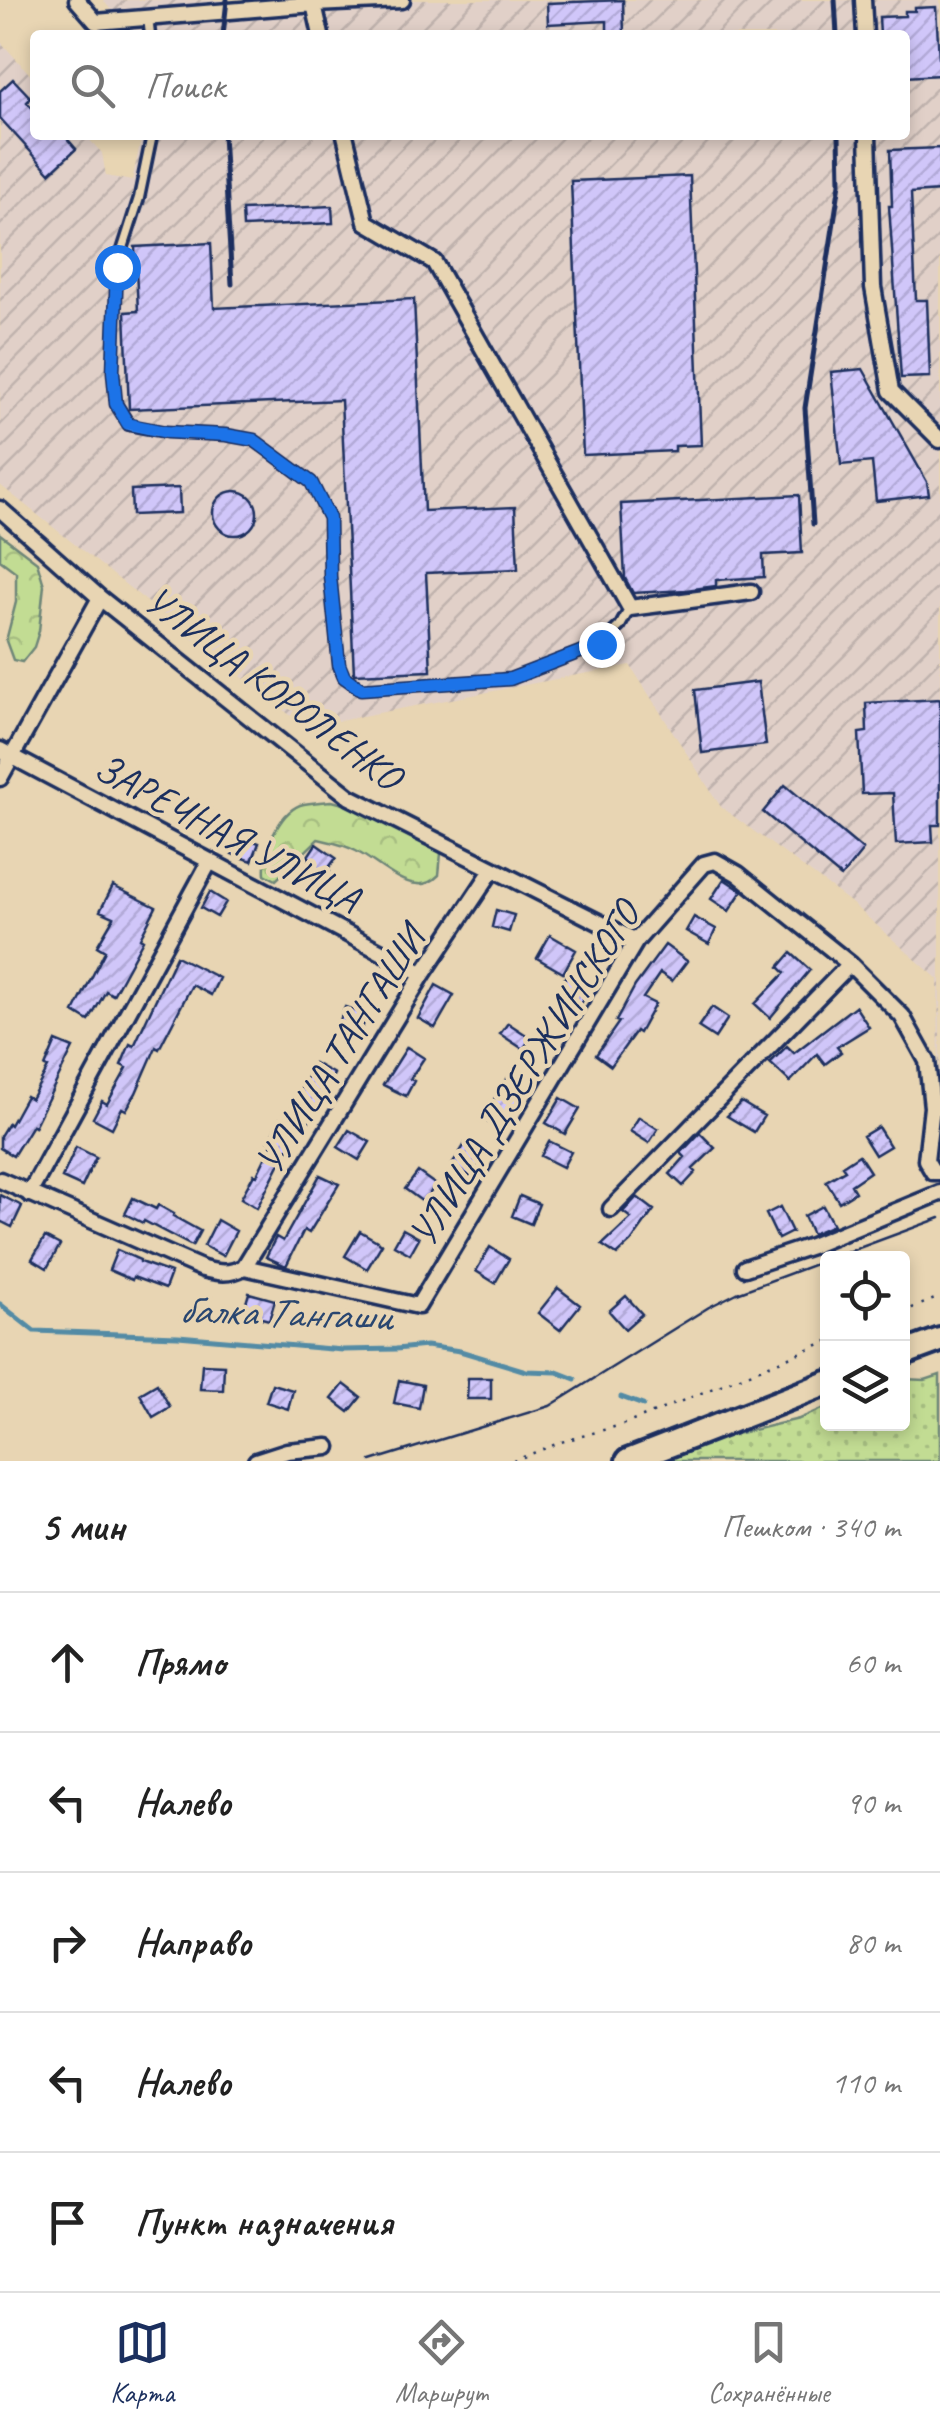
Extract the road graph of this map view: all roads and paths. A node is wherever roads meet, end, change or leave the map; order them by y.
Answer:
1 (77, 0) edge
2 (402, 0) edge
3 (864, 0) edge
4 (290, 3) edge
5 (314, 4) junction
6 (148, 17) junction
7 (149, 30) edge
8 (320, 30) edge
9 (865, 30) edge
10 (151, 140) edge
11 (346, 140) edge
12 (868, 140) edge
13 (940, 440) edge
14 (0, 510) edge
15 (750, 592) dead end
16 (100, 598) junction
17 (630, 608) junction
18 (6, 754) edge
19 (0, 778) edge
20 (210, 861) junction
21 (493, 869) junction
22 (636, 941) junction
23 (850, 964) junction
24 (423, 974) junction
25 (940, 1172) edge
26 (0, 1180) edge
27 (940, 1193) edge
28 (29, 1194) junction
29 (611, 1210) dead end
30 (244, 1267) junction
31 (745, 1268) dead end
32 (940, 1298) edge
33 (910, 1309) edge
34 (940, 1340) edge
35 (820, 1344) edge
36 (910, 1351) edge
37 (820, 1386) edge
38 (328, 1447) dead end
39 (636, 1458) edge
40 (256, 1461) edge
41 (512, 1461) edge

1 - 6 street
2 - 5 street
3 - 9 street
4 - 5 street
4 - 6 street
5 - 8 street
6 - 7 lane
10 - 17 lane
11 - 17 street
12 - 13 street
14 - 16 street, УЛИЦА КОРОЛЕНКО
15 - 17 street
16 - 18 street
16 - 21 street, УЛИЦА КОРОЛЕНКО
18 - 19 street
18 - 20 street, ЗАРЕЧНАЯ УЛИЦА
20 - 24 street, ЗАРЕЧНАЯ УЛИЦА
20 - 28 street
21 - 22 street, УЛИЦА КОРОЛЕНКО
21 - 24 street, УЛИЦА ТАНГАШИ
22 - 23 street, УЛИЦА ДЗЕРЖИНСКОГО
22 - 30 street, УЛИЦА ДЗЕРЖИНСКОГО
23 - 25 street, УЛИЦА ДЗЕРЖИНСКОГО
23 - 29 street
24 - 30 street, УЛИЦА ТАНГАШИ
26 - 28 street, УЛИЦА ДЗЕРЖИНСКОГО
27 - 31 street
28 - 30 street, УЛИЦА ДЗЕРЖИНСКОГО
32 - 33 path
34 - 36 main road
35 - 41 path
37 - 39 main road
38 - 40 street

